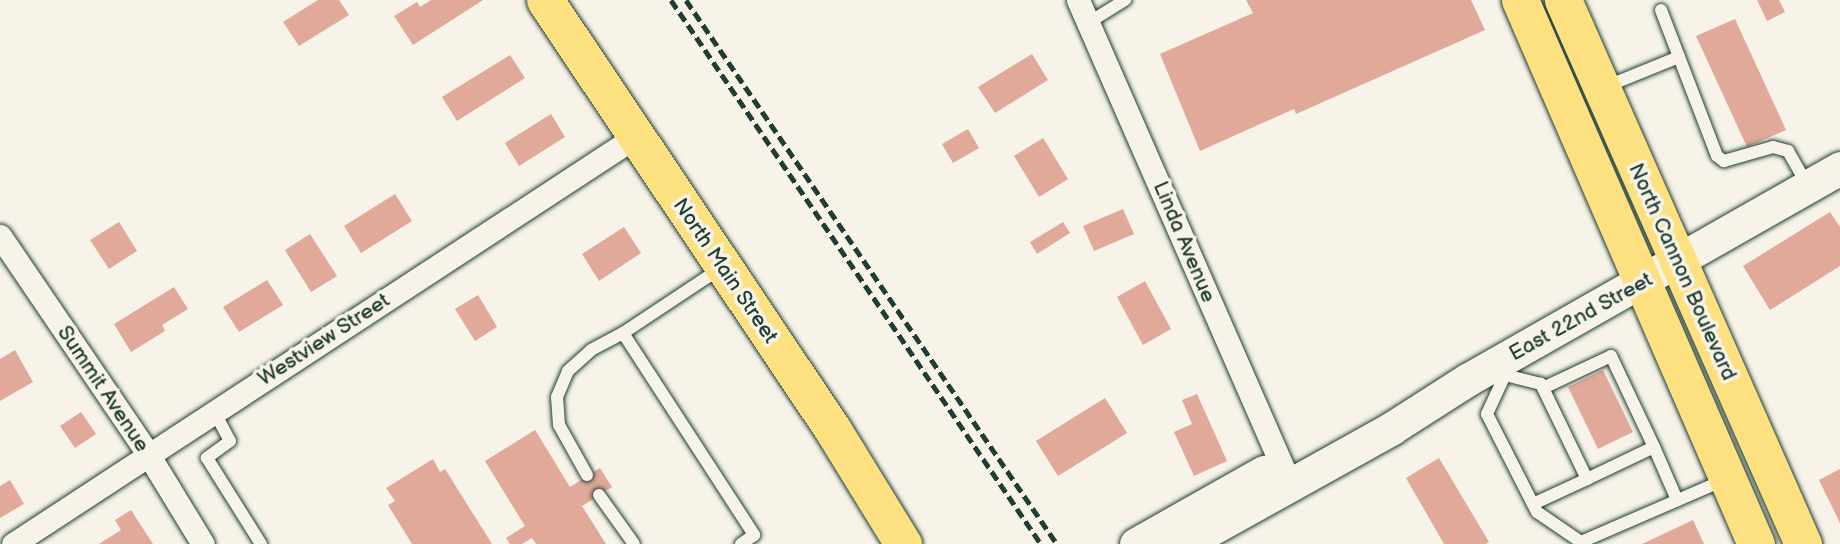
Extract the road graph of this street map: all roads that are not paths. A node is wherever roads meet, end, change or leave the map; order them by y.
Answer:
1 (545, 0) edge
2 (1079, 0) edge
3 (1125, 0) edge
4 (1520, 0) edge
5 (1563, 0) edge
6 (1661, 9) dead end
7 (1088, 23) junction
8 (1679, 57) junction
9 (1602, 89) junction
10 (635, 137) junction
11 (1840, 168) edge
12 (1808, 187) junction
13 (0, 236) edge
14 (1677, 263) junction
15 (722, 267) junction
16 (1643, 282) junction
17 (623, 333) junction
18 (1502, 369) junction
19 (1544, 388) junction
20 (214, 411) junction
21 (1654, 447) junction
22 (148, 454) junction
23 (1285, 474) junction
24 (587, 475) dead end
25 (1728, 478) junction
26 (1587, 479) junction
27 (599, 495) dead end
28 (1678, 500) junction
29 (1533, 504) junction
30 (13, 544) edge
31 (203, 544) edge
32 (261, 544) edge
33 (634, 544) edge
34 (741, 544) edge
35 (903, 544) edge
36 (1136, 544) edge
37 (1184, 544) edge
38 (1756, 544) edge
39 (1803, 544) edge

1 - 10 main road, North Main Street
2 - 7 street, Linda Avenue
3 - 7 lane
4 - 16 main road, North Cannon Boulevard
5 - 9 main road, North Cannon Boulevard
6 - 8 lane
7 - 23 street, Linda Avenue
8 - 9 lane
8 - 12 lane
9 - 14 main road, North Cannon Boulevard
10 - 15 main road, North Main Street
10 - 20 street, Westview Street
11 - 12 main road, East 22nd Street
12 - 14 main road, East 22nd Street
13 - 22 street, Summit Avenue
14 - 16 main road, East 22nd Street
14 - 39 main road, North Cannon Boulevard
15 - 17 lane
15 - 35 main road, North Main Street
16 - 18 main road, East 22nd Street
16 - 25 main road, North Cannon Boulevard
17 - 24 lane
17 - 34 lane
18 - 19 lane
18 - 23 main road, East 22nd Street
18 - 29 lane
19 - 21 lane
19 - 26 lane
20 - 22 street, Westview Street
20 - 32 lane
21 - 26 lane
21 - 28 lane
22 - 30 street, Westview Street
22 - 31 street, Summit Avenue
23 - 36 main road, East 22nd Street
23 - 37 main road, East 22nd Street
25 - 28 lane
25 - 38 main road, North Cannon Boulevard
26 - 29 lane
27 - 33 lane
28 - 29 lane

